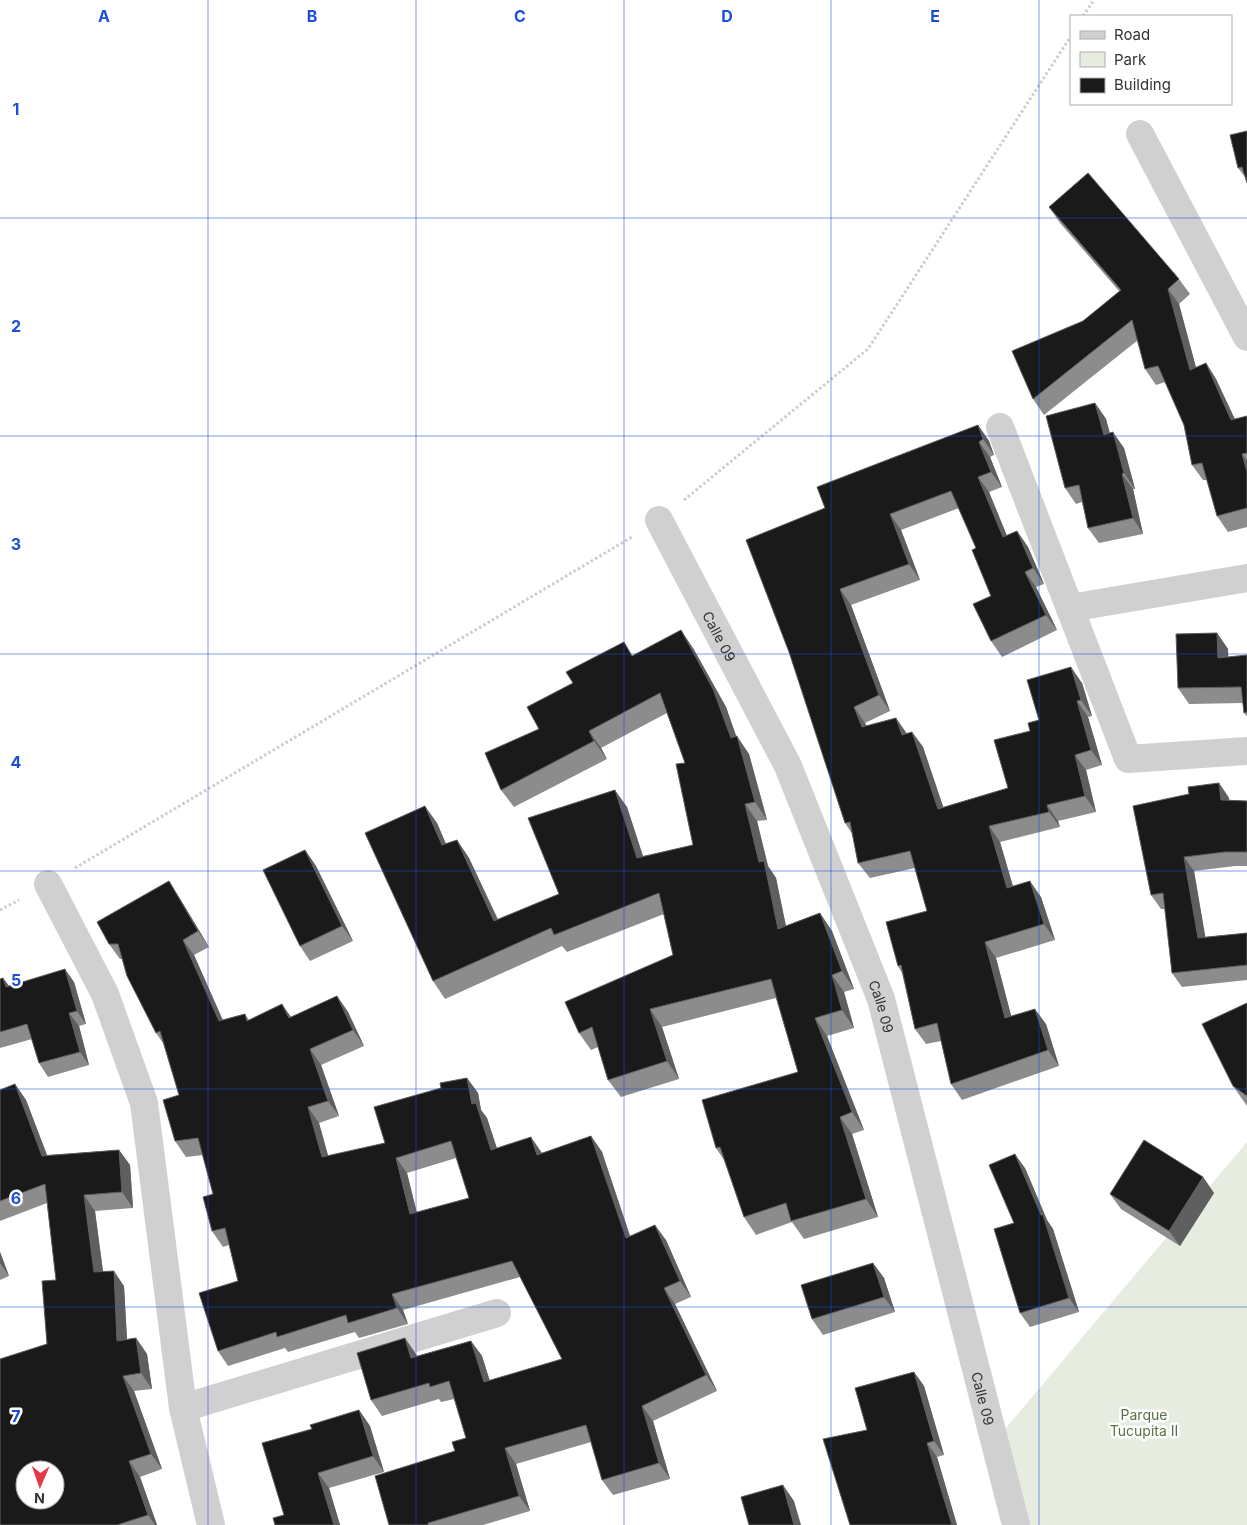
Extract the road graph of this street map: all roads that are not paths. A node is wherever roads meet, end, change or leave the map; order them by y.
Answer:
1 (1140, 134) dead end
2 (1247, 337) edge
3 (1000, 427) dead end
4 (659, 520) road end
5 (1247, 578) edge
6 (1070, 608) junction
7 (1247, 751) edge
8 (48, 884) road end
9 (497, 1313) dead end
10 (183, 1408) junction
11 (211, 1525) edge
12 (1016, 1525) edge

1 - 2 street
3 - 6 street
4 - 12 street, Calle 09
5 - 6 street
6 - 7 street
8 - 10 street
9 - 10 street
10 - 11 street

